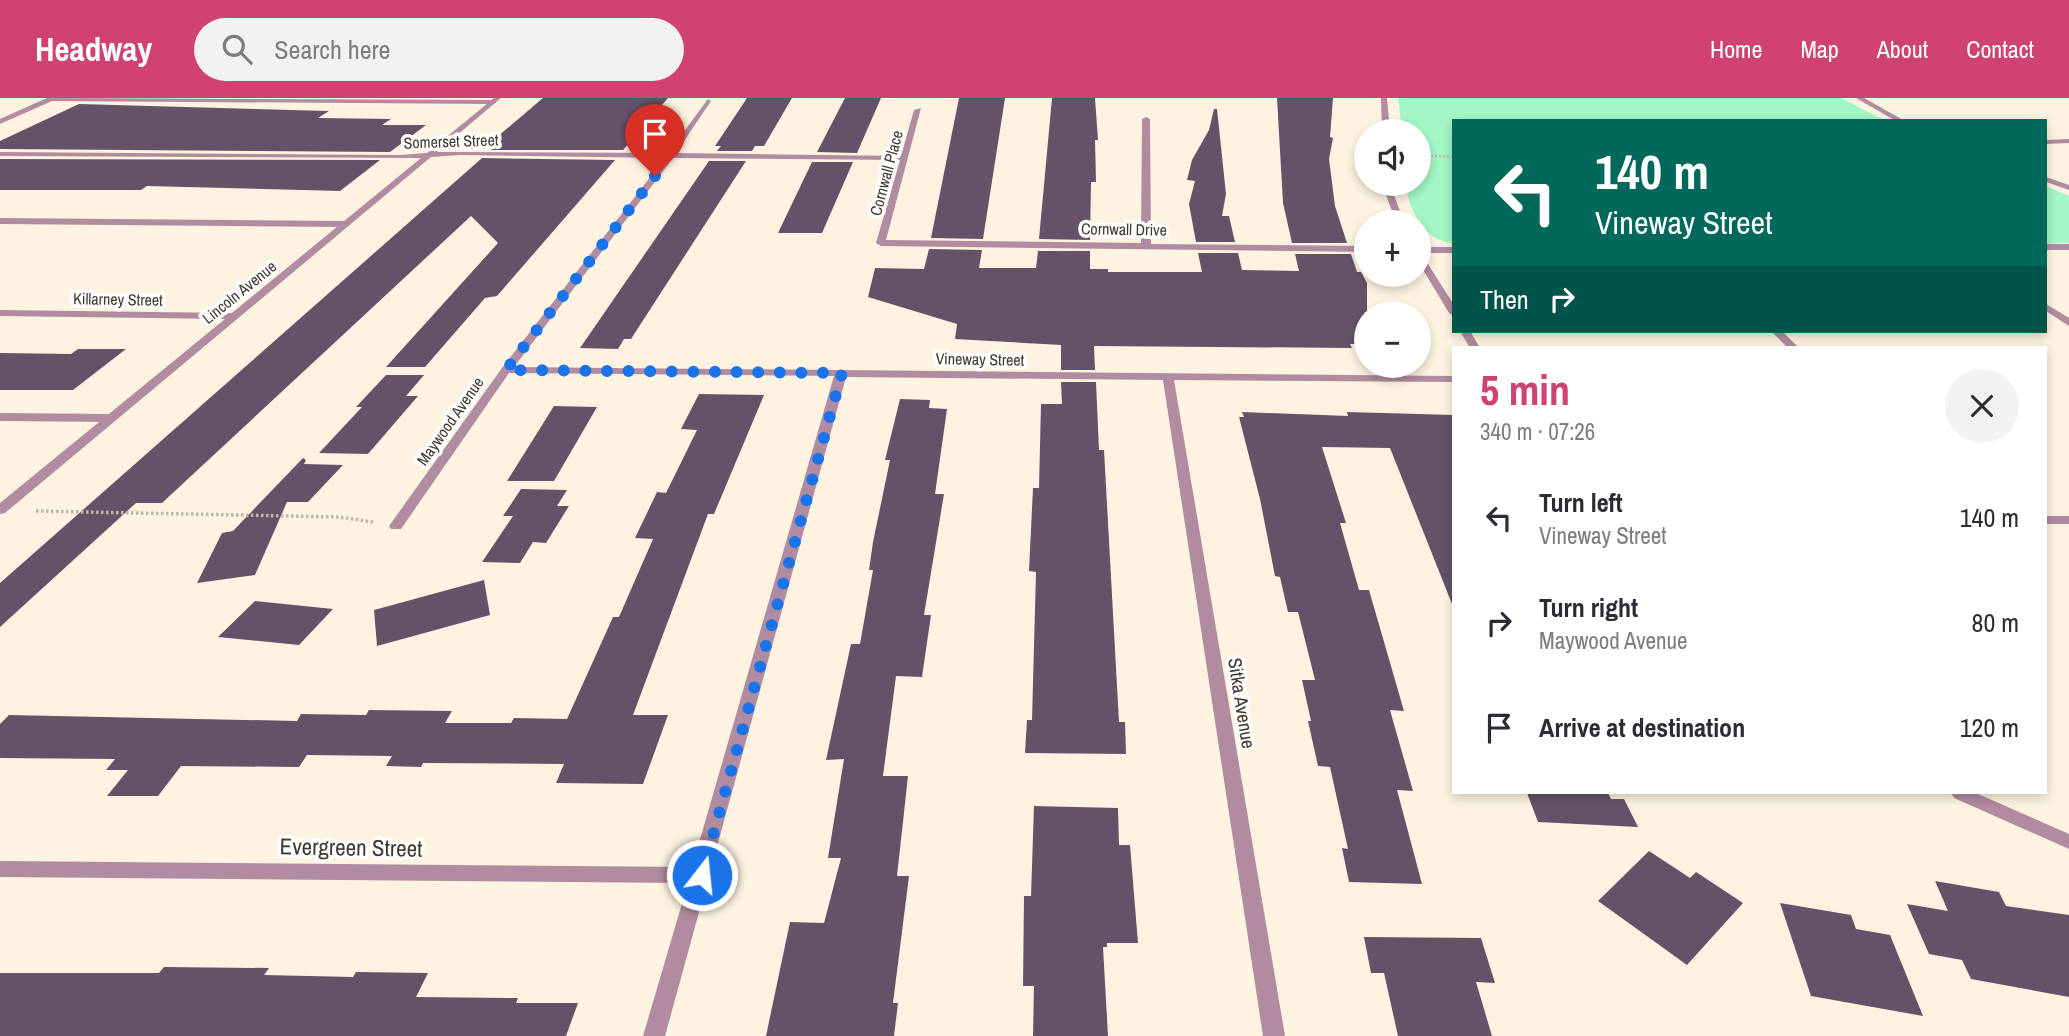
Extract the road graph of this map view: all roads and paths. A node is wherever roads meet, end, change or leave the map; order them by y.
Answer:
1 (52, 98) edge
2 (1384, 98) edge
3 (1858, 98) edge
4 (496, 100) edge
5 (708, 101) dead end
6 (918, 110) dead end
7 (1146, 119) dead end
8 (1385, 119) edge
9 (1898, 119) edge
10 (0, 122) edge
11 (2069, 141) edge
12 (2047, 142) edge
13 (0, 154) edge
14 (430, 155) junction
15 (671, 155) junction
16 (1431, 156) edge
17 (1452, 157) edge
18 (904, 158) junction
19 (2047, 179) edge
20 (2069, 188) edge
21 (0, 220) edge
22 (346, 224) junction
23 (881, 243) joint
24 (1146, 247) junction
25 (2047, 247) edge
26 (2069, 247) edge
27 (1354, 249) edge
28 (1431, 250) edge
29 (1452, 250) edge
30 (1431, 275) edge
31 (2047, 308) edge
32 (1452, 310) edge
33 (0, 313) edge
34 (235, 316) junction
35 (2069, 323) edge
36 (1778, 333) edge
37 (1792, 346) edge
38 (506, 370) junction
39 (842, 373) junction
40 (1168, 377) junction
41 (1452, 379) edge
42 (0, 417) edge
43 (111, 418) junction
44 (0, 510) edge
45 (32, 511) dead end
46 (2047, 520) edge
47 (2069, 520) edge
48 (396, 526) joint
49 (1962, 794) edge
50 (2069, 842) edge
51 (0, 869) edge
52 (702, 875) junction
53 (654, 1036) edge
54 (1274, 1036) edge

1 - 4 street
1 - 10 street
2 - 8 street
3 - 9 street
4 - 14 street, Lincoln Avenue
5 - 15 street, Maywood Avenue
6 - 18 street, Cornwall Place
7 - 24 street
11 - 12 street
13 - 14 street, Somerset Street
14 - 15 street, Somerset Street
14 - 22 street, Lincoln Avenue
15 - 18 street, Somerset Street
15 - 38 street, Maywood Avenue
16 - 17 path
18 - 23 street, Cornwall Place
19 - 20 street
21 - 22 street
22 - 34 street, Lincoln Avenue
23 - 24 street, Cornwall Drive
24 - 27 street, Cornwall Drive
25 - 26 street
28 - 29 street
30 - 32 street
31 - 35 street
33 - 34 street, Killarney Street
34 - 43 street, Lincoln Avenue
36 - 37 street
38 - 39 street, Vineway Street
38 - 48 street, Maywood Avenue
39 - 40 street, Vineway Street
39 - 52 street
40 - 41 street, Vineway Street
40 - 54 street, Sitka Avenue
42 - 43 street
43 - 44 street, Lincoln Avenue
45 - 48 path
46 - 47 street
49 - 50 street
51 - 52 street, Evergreen Street
52 - 53 street

